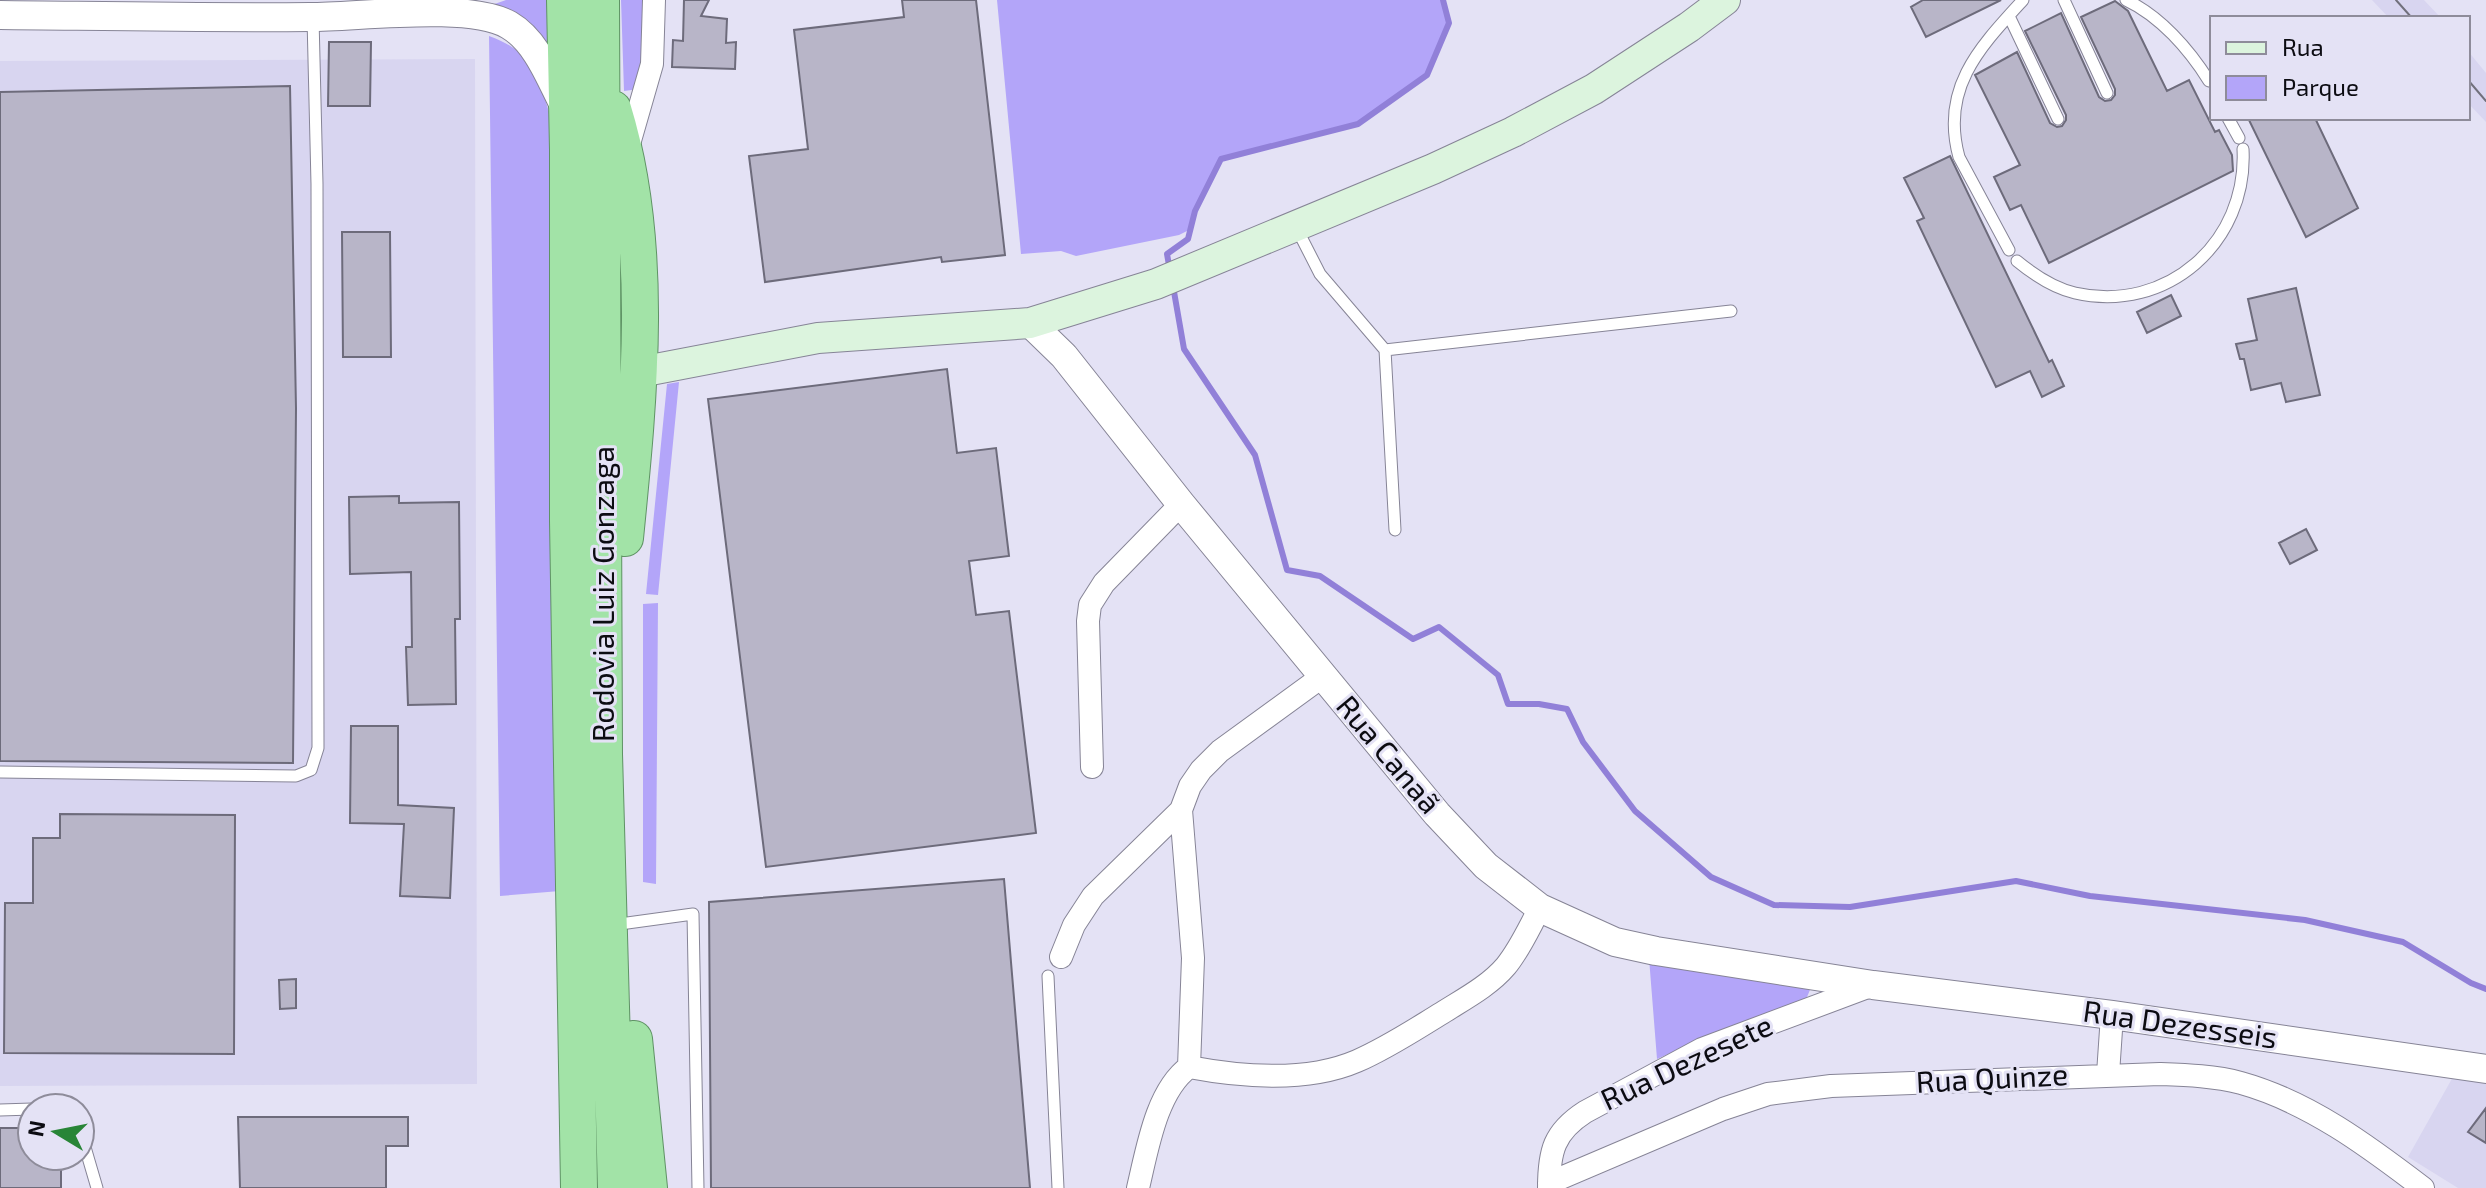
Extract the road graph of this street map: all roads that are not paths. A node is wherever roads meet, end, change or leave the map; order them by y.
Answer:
1 (565, 0) edge
2 (601, 0) edge
3 (654, 0) edge
4 (1725, 0) edge
5 (2023, 0) edge
6 (2064, 0) edge
7 (2126, 0) edge
8 (481, 6) edge
9 (300, 14) junction
10 (0, 15) edge
11 (2009, 16) junction
12 (601, 70) junction
13 (2209, 81) dead end
14 (2107, 93) dead end
15 (566, 109) junction
16 (2058, 119) dead end
17 (2229, 120) edge
18 (627, 152) junction
19 (1296, 226) junction
20 (2009, 250) dead end
21 (2017, 261) dead end
22 (1731, 311) dead end
23 (1030, 323) junction
24 (1385, 350) junction
25 (640, 372) junction
26 (1181, 504) junction
27 (1395, 530) dead end
28 (1323, 676) junction
29 (604, 754) junction
30 (1092, 767) dead end
31 (0, 772) edge
32 (1181, 810) junction
33 (608, 884) junction
34 (1540, 908) junction
35 (620, 924) junction
36 (1061, 957) dead end
37 (1048, 976) dead end
38 (1873, 985) junction
39 (2112, 1015) junction
40 (1189, 1067) junction
41 (2486, 1069) edge
42 (2108, 1074) junction
43 (1549, 1186) edge
44 (579, 1188) edge
45 (616, 1188) edge
46 (649, 1188) edge
47 (698, 1188) edge
48 (1058, 1188) edge
49 (1138, 1188) edge
50 (2423, 1188) edge

1 - 15 highway, Rodovia Luiz Gonzaga
2 - 12 highway, Rodovia Luiz Gonzaga
3 - 18 street
4 - 19 main road
5 - 11 lane
6 - 14 lane
7 - 13 lane
8 - 9 street
8 - 15 street
9 - 10 street
9 - 31 lane
11 - 16 lane
11 - 20 lane
12 - 18 highway
12 - 29 highway, Rodovia Luiz Gonzaga
15 - 44 highway, Rodovia Luiz Gonzaga
17 - 21 lane
18 - 25 highway
19 - 23 main road
19 - 24 lane
22 - 24 lane
23 - 25 main road
23 - 26 street, Rua Canaã
24 - 27 lane
25 - 29 highway
26 - 28 street, Rua Canaã
26 - 30 street
28 - 32 street
28 - 34 street, Rua Canaã
29 - 33 highway, Rodovia Luiz Gonzaga
32 - 36 street
32 - 40 street
33 - 35 highway
33 - 45 highway, Rodovia Luiz Gonzaga
34 - 38 street, Rua Canaã
34 - 40 street
35 - 46 highway
35 - 47 lane
37 - 48 lane
38 - 39 street, Rua Dezesseis
38 - 43 street, Rua Dezesete
39 - 41 street, Rua Dezesseis
39 - 42 street
40 - 49 street
42 - 43 street, Rua Quinze
42 - 50 street, Rua Quinze

